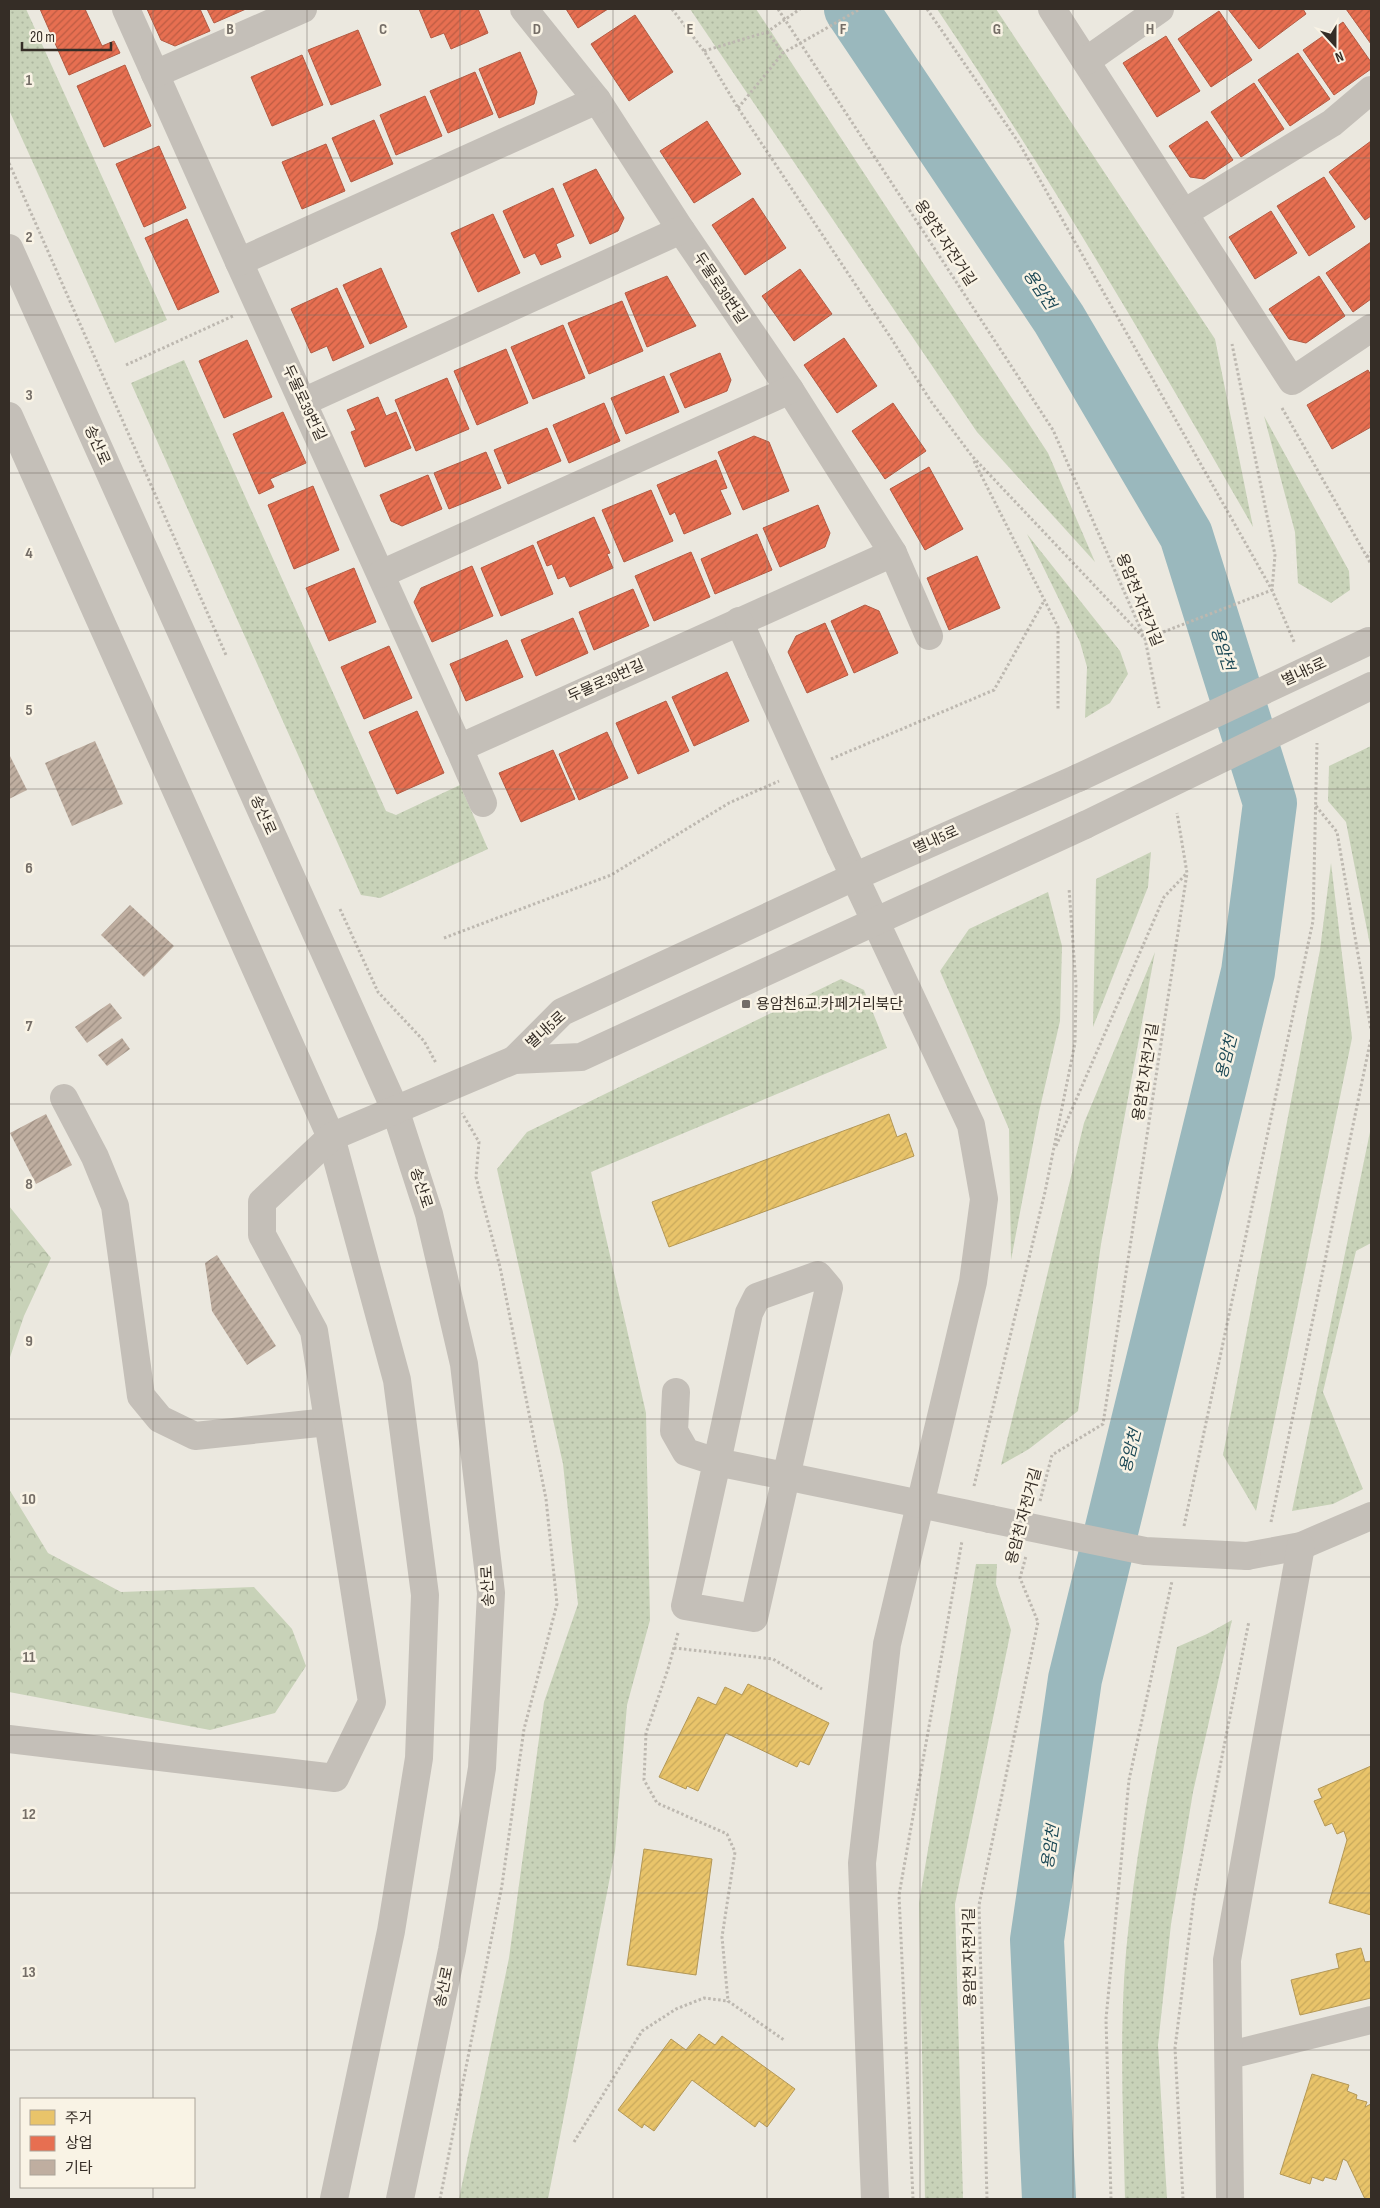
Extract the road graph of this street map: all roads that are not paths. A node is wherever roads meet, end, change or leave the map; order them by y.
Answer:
1 (126, 9) edge
2 (303, 9) edge
3 (524, 9) edge
4 (1052, 9) edge
5 (1160, 9) edge
6 (1086, 61) junction
7 (155, 74) junction
8 (1371, 90) edge
9 (597, 100) junction
10 (1184, 213) junction
11 (681, 230) junction
12 (9, 248) edge
13 (239, 262) junction
14 (1371, 328) edge
15 (790, 390) junction
16 (303, 402) junction
17 (9, 416) edge
18 (893, 553) junction
19 (381, 574) junction
20 (738, 620) junction
21 (929, 636) dead end
22 (1370, 641) edge
23 (1371, 686) edge
24 (459, 748) junction
25 (483, 803) dead end
26 (856, 876) junction
27 (876, 920) junction
28 (514, 1060) junction
29 (64, 1098) dead end
30 (395, 1109) junction
31 (331, 1137) junction
32 (676, 1392) dead end
33 (328, 1422) junction
34 (717, 1462) junction
35 (786, 1476) junction
36 (921, 1503) junction
37 (1371, 1516) edge
38 (1301, 1546) junction
39 (9, 1739) edge
40 (1371, 2020) edge
41 (1230, 2055) junction
42 (334, 2199) edge
43 (400, 2199) edge
44 (875, 2199) edge
45 (1230, 2199) edge

1 - 7 street, 두물로39번길
2 - 7 street
3 - 9 street, 두물로39번길
4 - 6 street
5 - 6 street
6 - 10 street
7 - 13 street, 두물로39번길
8 - 10 street
9 - 11 street, 두물로39번길
9 - 13 street
10 - 14 street
11 - 15 street, 두물로39번길
11 - 16 street
12 - 30 street, 송산로
13 - 16 street, 두물로39번길
15 - 18 street, 두물로39번길
15 - 19 street
16 - 19 street, 두물로39번길
17 - 31 street
18 - 20 street, 두물로39번길
18 - 21 street
19 - 24 street, 두물로39번길
20 - 24 street, 두물로39번길
20 - 26 street, bridge
22 - 26 street, 별내5로, bridge
23 - 27 street, 별내5로, bridge
24 - 25 street
26 - 27 street
26 - 28 street, 별내5로
27 - 28 street, 별내5로
27 - 36 street
28 - 30 street, 별내5로
29 - 33 street
30 - 31 street, 별내5로
30 - 43 street, 송산로
31 - 33 street, 별내5로
31 - 42 street
32 - 34 street
33 - 39 street, 별내5로
34 - 35 street
34 - 35 street
34 - 35 street
35 - 36 street
36 - 38 street, bridge
36 - 44 street
37 - 38 street
38 - 41 street
40 - 41 street
41 - 45 street

